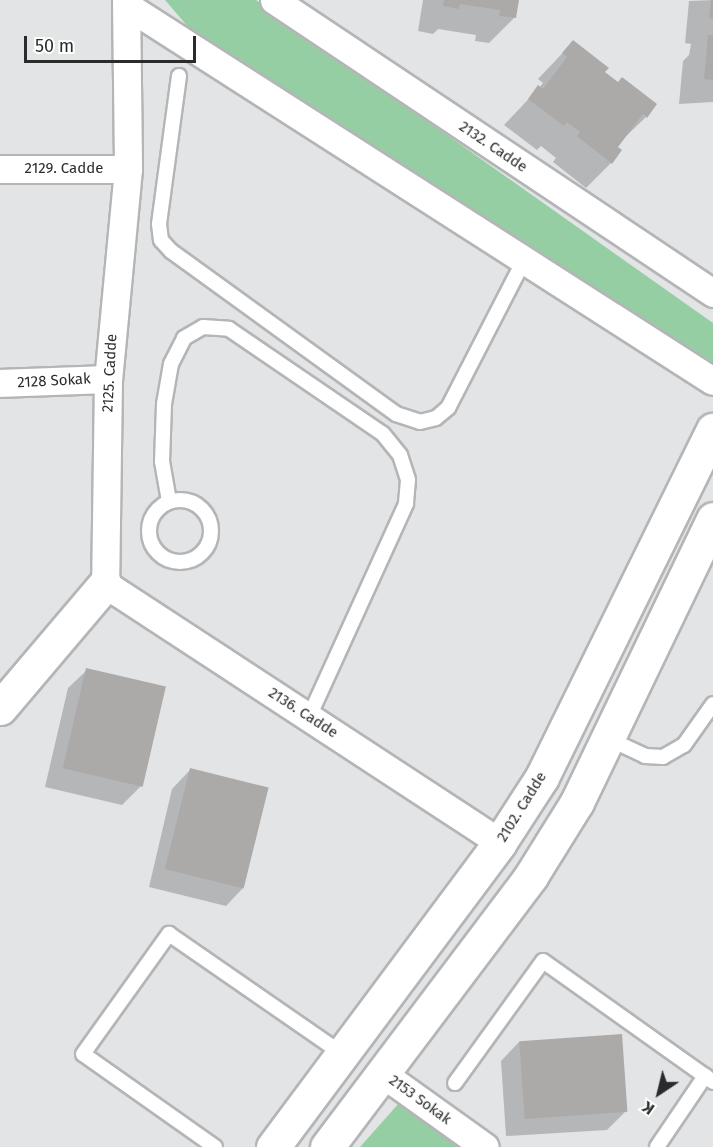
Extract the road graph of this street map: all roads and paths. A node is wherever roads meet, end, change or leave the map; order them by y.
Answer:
1 (274, 0) edge
2 (127, 3) edge
3 (179, 76) dead end
4 (0, 169) edge
5 (128, 170) junction
6 (525, 258) junction
7 (713, 293) edge
8 (108, 378) junction
9 (713, 381) edge
10 (0, 384) edge
11 (713, 430) edge
12 (169, 501) junction
13 (711, 529) edge
14 (105, 584) junction
15 (713, 704) edge
16 (0, 708) edge
17 (309, 717) junction
18 (609, 739) junction
19 (501, 842) junction
20 (342, 1054) junction
21 (383, 1074) junction
22 (709, 1079) edge
23 (455, 1083) dead end
24 (215, 1147) edge
25 (273, 1147) edge
26 (327, 1147) edge
27 (485, 1147) edge
28 (657, 1147) edge

1 - 7 street, 2132. Cadde
2 - 5 street, 2125. Cadde
2 - 6 street
3 - 6 lane
4 - 5 street, 2129. Cadde
5 - 8 street, 2125. Cadde
6 - 9 street
8 - 10 street, 2128 Sokak
8 - 14 street, 2125. Cadde
11 - 19 street, 2102. Cadde
12 - 12 lane
12 - 17 lane
13 - 18 street
14 - 16 street
14 - 17 street, 2136. Cadde
15 - 18 lane
17 - 19 street, 2136. Cadde
18 - 21 street
19 - 20 street, 2102. Cadde
20 - 24 lane
20 - 25 street, 2102. Cadde
21 - 26 street
21 - 27 street, 2153 Sokak
22 - 23 lane
22 - 28 lane

